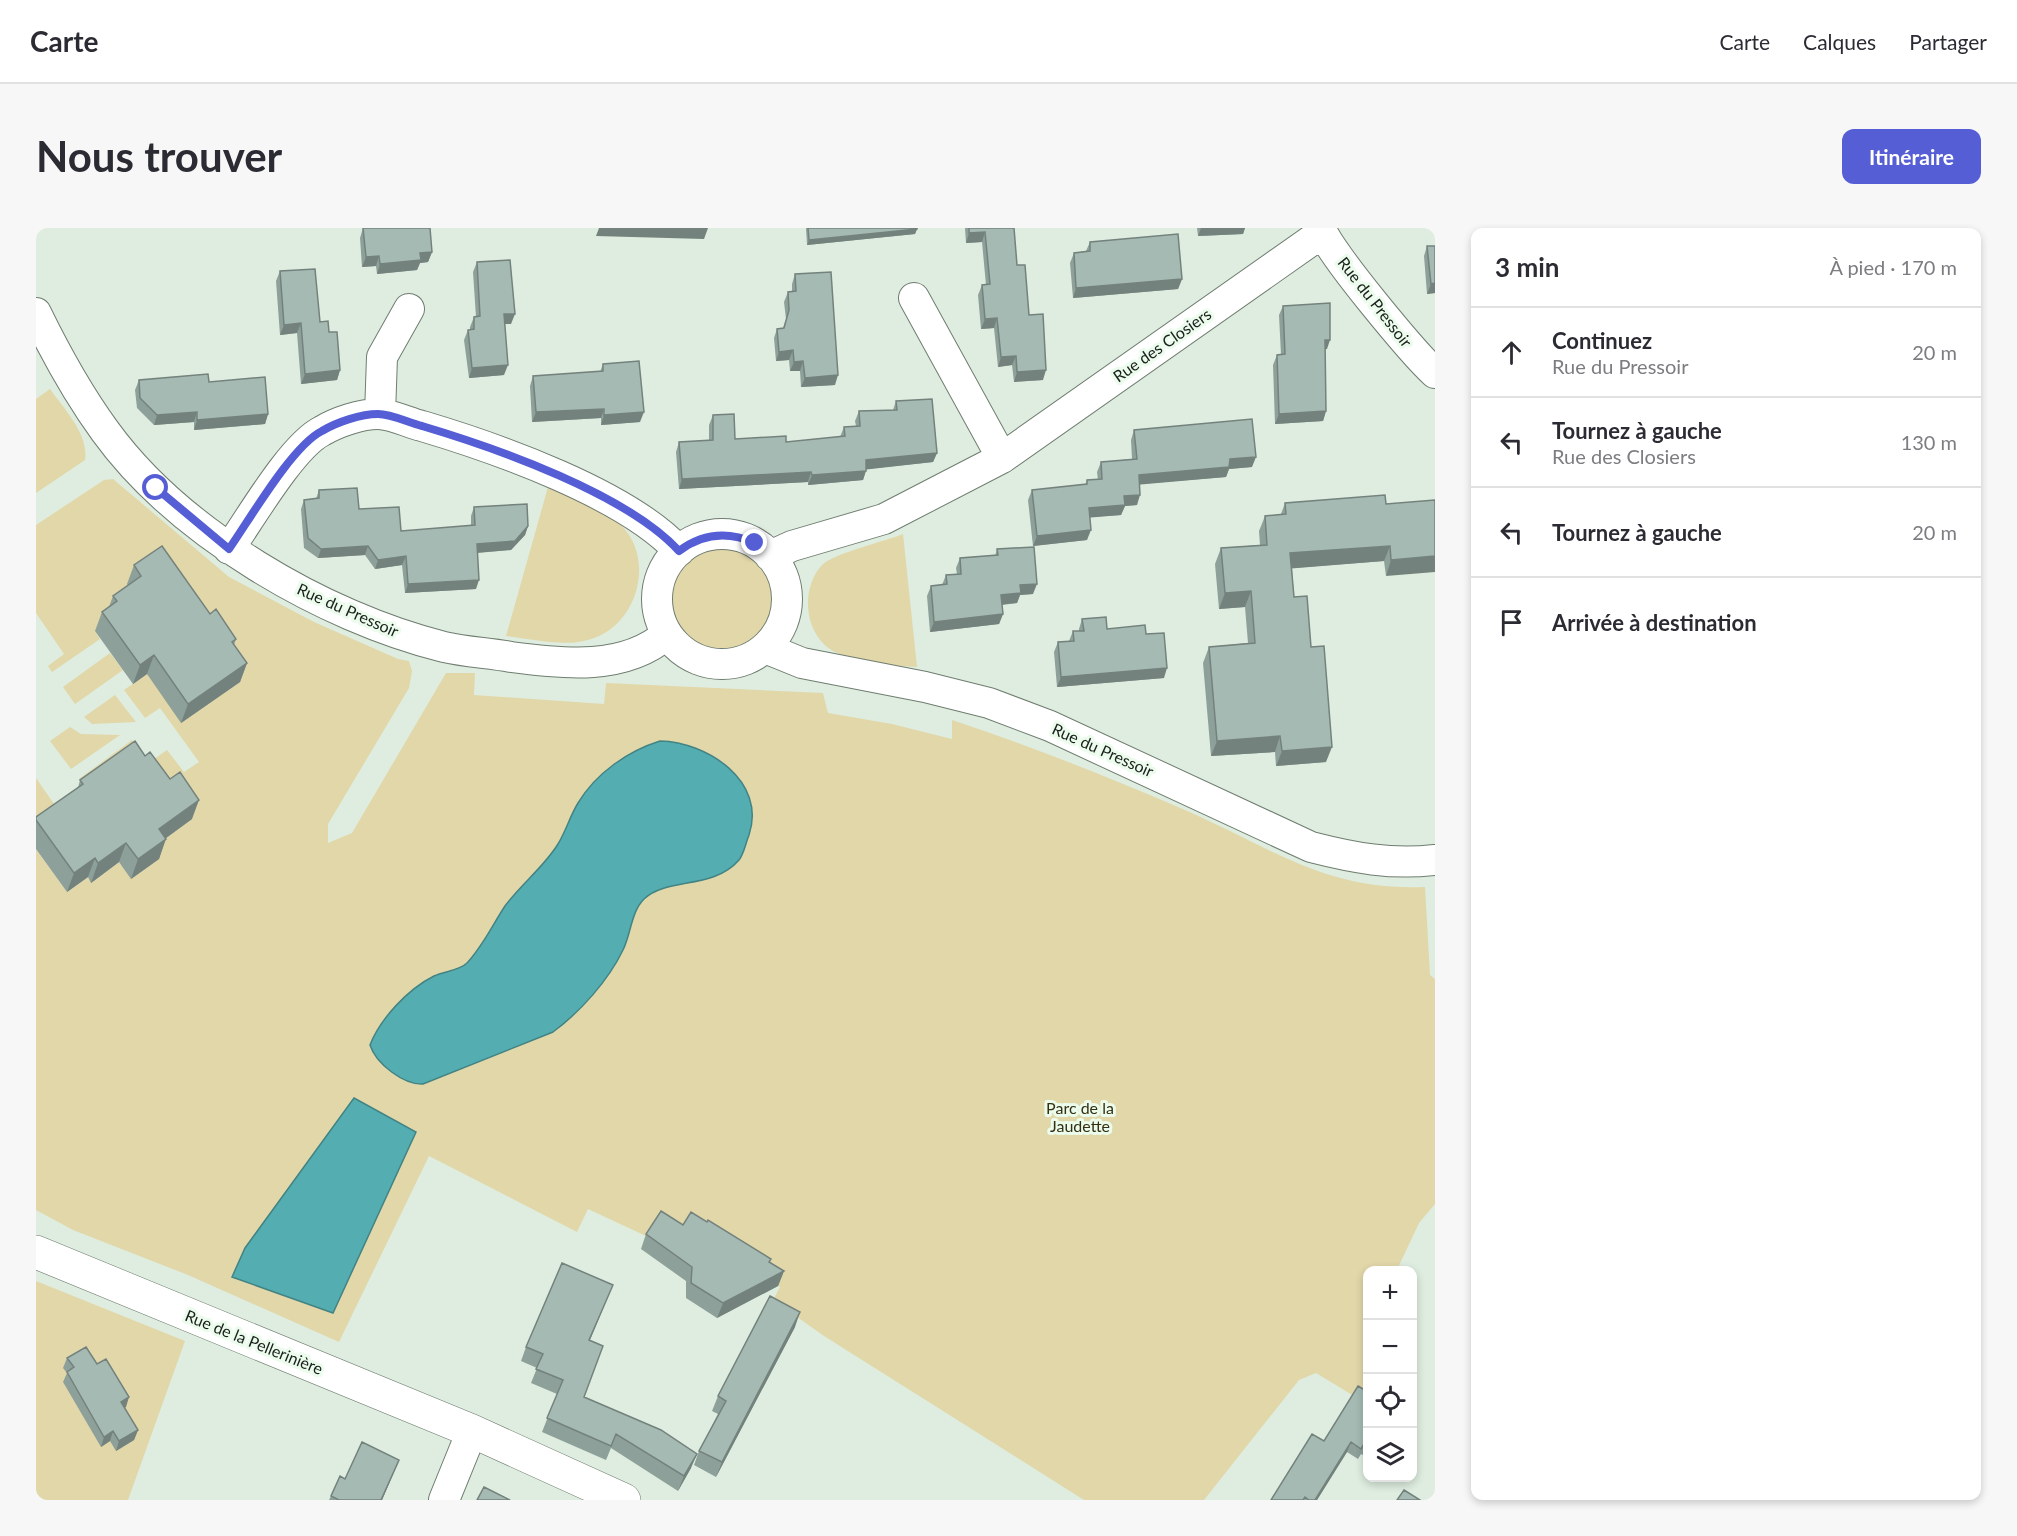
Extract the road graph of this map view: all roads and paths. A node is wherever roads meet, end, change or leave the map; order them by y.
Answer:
1 (1321, 230) edge
2 (914, 298) dead end
3 (409, 309) dead end
4 (36, 313) edge
5 (1435, 372) edge
6 (380, 414) junction
7 (1002, 458) junction
8 (229, 549) junction
9 (679, 551) junction
10 (770, 556) junction
11 (667, 634) junction
12 (765, 648) junction
13 (1435, 860) edge
14 (36, 1252) edge
15 (472, 1431) junction
16 (444, 1500) edge
17 (624, 1500) edge

1 - 5 street, Rue du Pressoir
1 - 7 street, Rue des Closiers
2 - 7 street
3 - 6 street
4 - 8 street, Rue du Pressoir
6 - 8 street
6 - 9 street
7 - 10 street, Rue des Closiers
8 - 11 street, Rue du Pressoir
9 - 10 street
9 - 11 street
10 - 12 street
11 - 12 street
12 - 13 street, Rue du Pressoir
14 - 15 street, Rue de la Pellerinière
15 - 16 street
15 - 17 street, Rue de la Pellerinière

